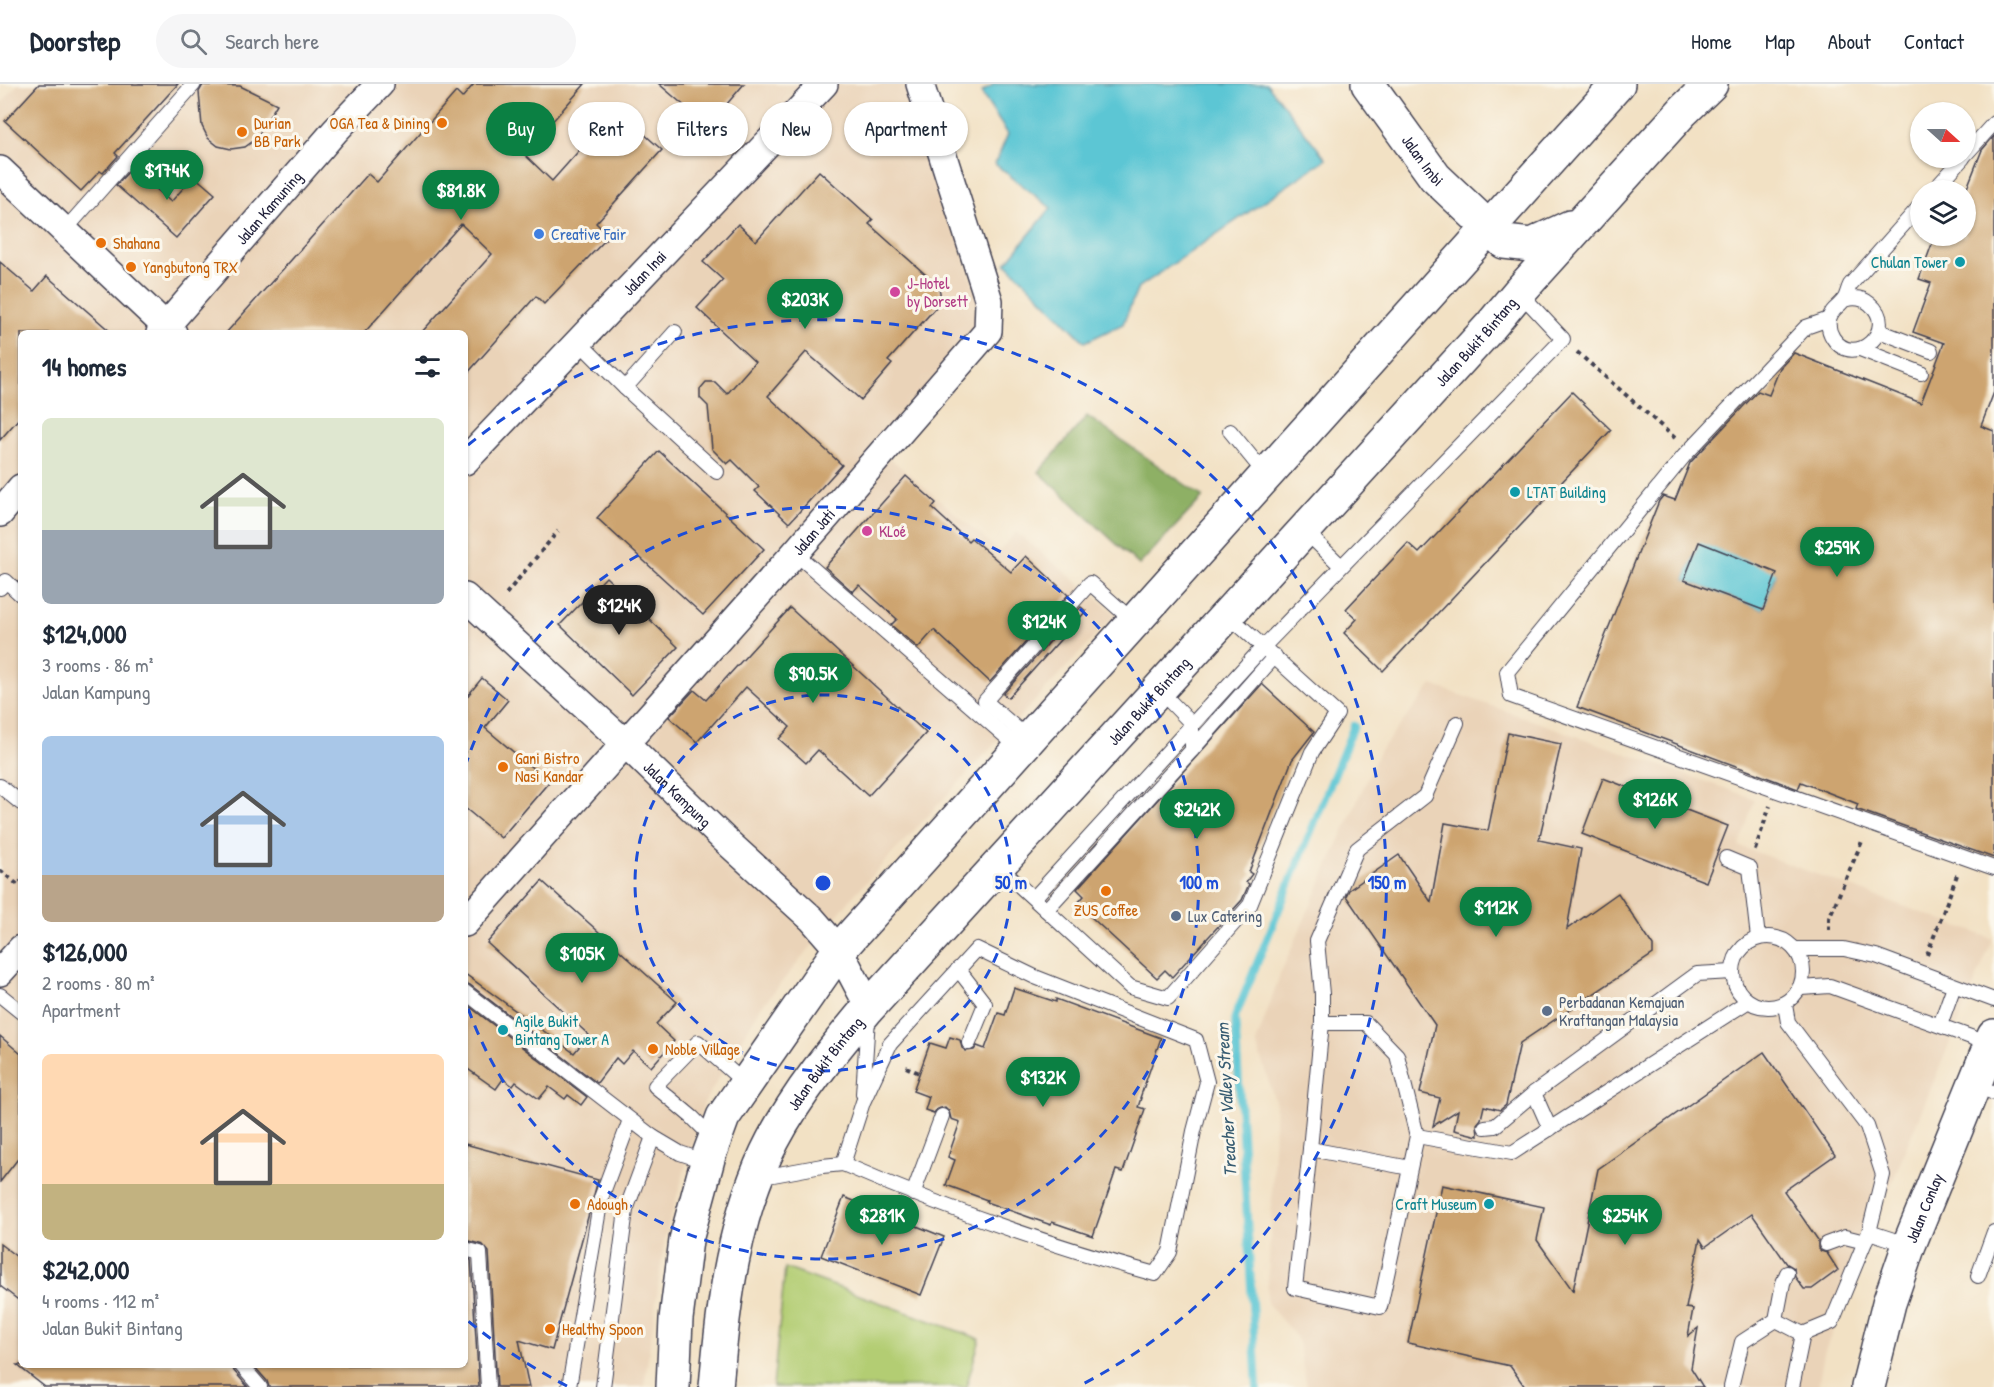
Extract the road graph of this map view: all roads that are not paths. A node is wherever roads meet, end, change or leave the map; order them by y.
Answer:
1 (194, 84) edge
2 (380, 84) edge
3 (824, 84) edge
4 (920, 84) edge
5 (1368, 84) edge
6 (1618, 84) edge
7 (1712, 84) edge
8 (1994, 123) edge
9 (1976, 143) edge
10 (1953, 168) edge
11 (0, 170) edge
12 (1943, 180) edge
13 (1910, 217) edge
14 (1585, 219) junction
15 (1488, 228) junction
16 (64, 231) junction
17 (1519, 292) junction
18 (1844, 300) junction
19 (1829, 319) junction
20 (165, 330) edge
21 (167, 330) edge
22 (1879, 331) junction
23 (675, 332) dead end
24 (579, 342) junction
25 (1860, 349) junction
26 (1931, 351) dead end
27 (1921, 373) dead end
28 (625, 388) junction
29 (1230, 431) dead end
30 (468, 458) edge
31 (717, 472) dead end
32 (1266, 475) junction
33 (18, 492) edge
34 (0, 513) edge
35 (1304, 529) junction
36 (795, 553) junction
37 (1341, 566) junction
38 (0, 588) edge
39 (18, 592) edge
40 (468, 600) edge
41 (1227, 614) junction
42 (1134, 622) junction
43 (1269, 651) junction
44 (1158, 689) junction
45 (1457, 723) dead end
46 (1192, 724) junction
47 (625, 743) junction
48 (1025, 744) junction
49 (1191, 750) junction
50 (0, 786) edge
51 (18, 801) edge
52 (1726, 858) dead end
53 (998, 866) junction
54 (1994, 868) edge
55 (1034, 898) junction
56 (1046, 910) junction
57 (468, 912) edge
58 (1758, 938) junction
59 (839, 950) junction
60 (1796, 950) junction
61 (18, 951) edge
62 (958, 969) junction
63 (0, 972) edge
64 (1732, 972) junction
65 (1954, 986) junction
66 (1801, 988) junction
67 (0, 994) edge
68 (468, 994) edge
69 (1994, 1000) edge
70 (1747, 1002) junction
71 (1785, 1005) junction
72 (869, 1007) junction
73 (18, 1009) edge
74 (1322, 1023) junction
75 (1940, 1025) junction
76 (1992, 1040) edge
77 (969, 1043) dead end
78 (746, 1084) junction
79 (1984, 1089) edge
80 (1534, 1093) junction
81 (863, 1102) junction
82 (942, 1116) dead end
83 (630, 1120) junction
84 (1485, 1127) dead end
85 (1550, 1128) junction
86 (1417, 1136) junction
87 (653, 1137) junction
88 (1310, 1149) junction
89 (711, 1151) junction
90 (843, 1164) junction
91 (1410, 1168) junction
92 (755, 1179) junction
93 (913, 1194) junction
94 (1994, 1232) edge
95 (1867, 1237) junction
96 (1826, 1244) dead end
97 (1909, 1245) junction
98 (468, 1250) edge
99 (1787, 1273) dead end
100 (1978, 1276) dead end
101 (1776, 1320) junction
102 (1803, 1334) junction
103 (244, 1368) edge
104 (260, 1387) edge
105 (488, 1387) edge
106 (569, 1387) edge
107 (603, 1387) edge
108 (673, 1387) edge
109 (716, 1387) edge
110 (1731, 1387) edge
111 (1792, 1387) edge
112 (1868, 1387) edge

1 - 16 lane
2 - 21 street, Jalan Kamuning
3 - 24 street, Jalan Inai
4 - 36 street, Jalan Jati
5 - 15 main road, Jalan Imbi
6 - 15 main road
7 - 14 main road, Jalan Bukit Bintang
8 - 9 lane
10 - 12 lane
11 - 16 street
13 - 18 lane
14 - 15 main road, Jalan Imbi
14 - 17 main road, Jalan Bukit Bintang
15 - 32 main road
16 - 20 street
17 - 35 main road, Jalan Bukit Bintang
17 - 37 lane
18 - 19 lane
18 - 22 lane
19 - 25 lane
19 - 54 lane
22 - 25 lane
22 - 26 lane
23 - 28 lane
24 - 28 lane
24 - 30 street, Jalan Inai
25 - 27 lane
28 - 31 lane
29 - 32 lane
32 - 42 main road
33 - 34 street
35 - 37 lane
35 - 41 main road, Jalan Bukit Bintang
36 - 47 street, Jalan Jati
36 - 48 lane
37 - 43 lane
38 - 39 lane
40 - 47 street, Jalan Kampung
41 - 43 lane
41 - 44 main road, Jalan Bukit Bintang
42 - 48 main road
42 - 48 lane
43 - 46 lane
43 - 49 lane
43 - 56 lane
44 - 46 lane
44 - 53 main road, Jalan Bukit Bintang
45 - 74 lane
46 - 49 lane
46 - 55 lane
47 - 57 street, Jalan Jati
47 - 59 street, Jalan Kampung
48 - 59 main road
49 - 56 lane
50 - 51 lane
52 - 58 lane
53 - 55 lane
53 - 72 main road, Jalan Bukit Bintang
55 - 56 lane
58 - 60 lane
58 - 64 lane
59 - 72 street, Jalan Kampung
59 - 78 main road
60 - 65 lane
60 - 66 lane
61 - 63 street
62 - 77 lane
62 - 81 lane
62 - 93 lane
64 - 70 lane
64 - 80 lane
65 - 69 lane
65 - 75 lane
66 - 71 lane
66 - 75 lane
67 - 73 lane
68 - 83 lane
70 - 71 lane
70 - 85 lane
71 - 95 lane
72 - 81 lane
72 - 92 main road, Jalan Bukit Bintang
74 - 86 lane
74 - 88 lane
75 - 76 lane
76 - 79 main road, Jalan Conlay
78 - 89 main road
78 - 89 lane
79 - 97 main road, Jalan Conlay
80 - 84 lane
80 - 85 lane
81 - 90 lane
82 - 93 lane
83 - 87 lane
83 - 106 lane
85 - 86 lane
86 - 91 lane
87 - 89 lane
87 - 107 lane
88 - 91 lane
88 - 91 lane
89 - 108 main road
90 - 92 lane
90 - 93 lane
92 - 109 main road, Jalan Bukit Bintang
94 - 100 lane
95 - 96 lane
95 - 97 lane
95 - 102 lane
97 - 112 main road, Jalan Conlay
98 - 105 lane
99 - 101 lane
101 - 102 lane
101 - 110 lane
102 - 111 lane
103 - 104 lane

